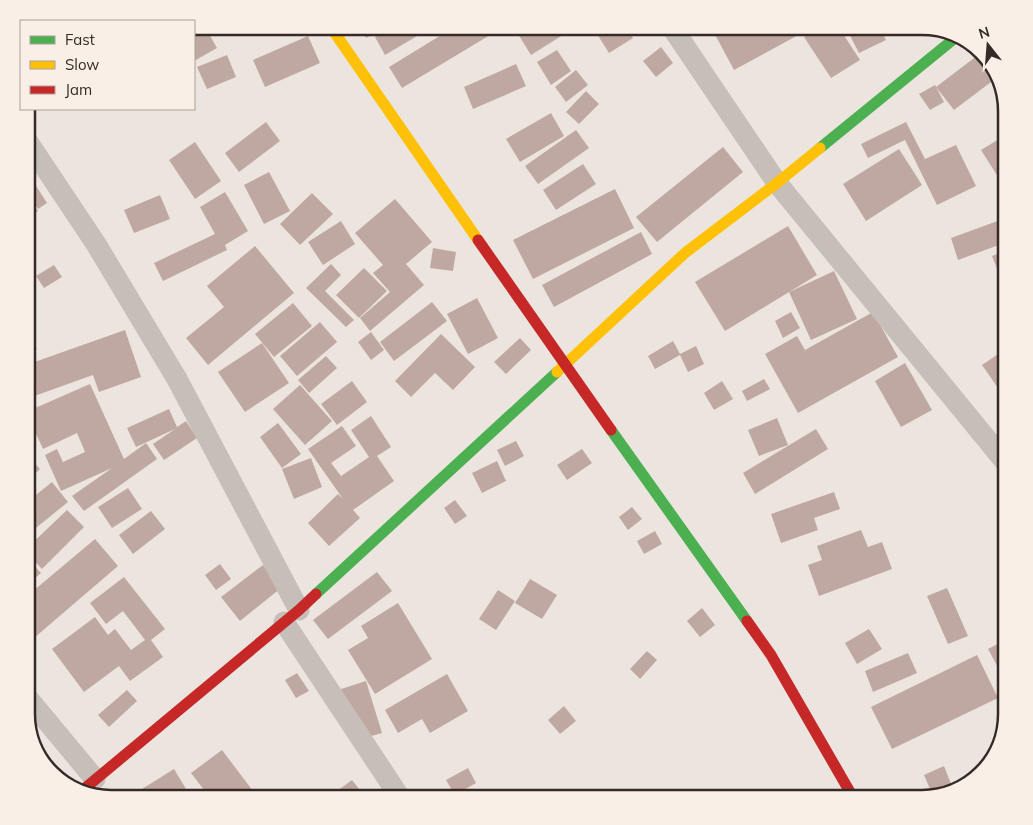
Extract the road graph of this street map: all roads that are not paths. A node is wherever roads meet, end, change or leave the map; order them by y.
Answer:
1 (336, 35) edge
2 (677, 35) edge
3 (951, 41) edge
4 (35, 152) edge
5 (777, 183) junction
6 (564, 365) junction
7 (998, 453) edge
8 (291, 616) junction
9 (35, 708) edge
10 (90, 784) edge
11 (397, 790) edge
12 (849, 790) edge

1 - 6 street
2 - 5 street
3 - 5 street
4 - 8 street
5 - 6 street
5 - 7 street
6 - 8 street
6 - 12 street
8 - 10 street
8 - 11 street
9 - 10 street

